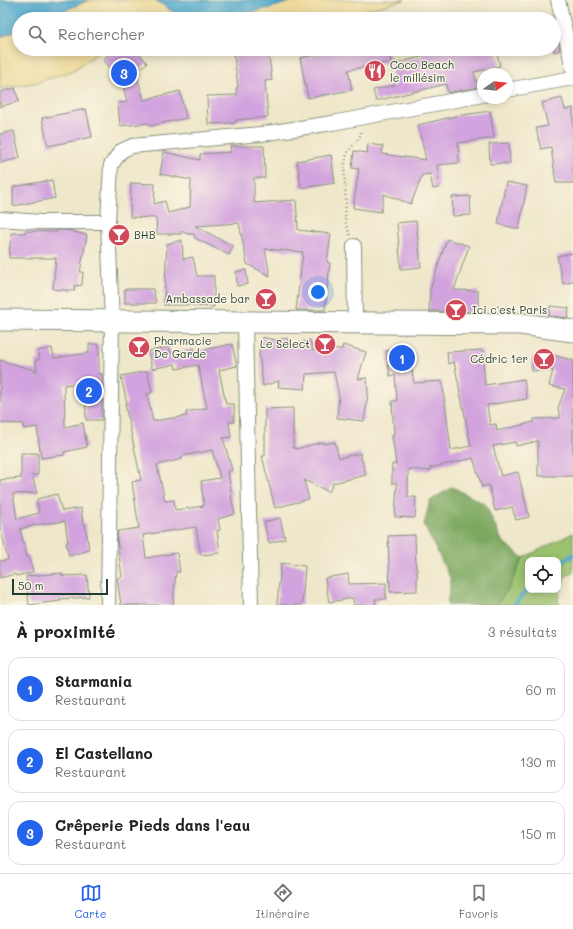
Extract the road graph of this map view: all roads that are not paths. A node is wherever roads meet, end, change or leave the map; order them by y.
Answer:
1 (558, 0) edge
2 (561, 12) edge
3 (561, 14) edge
4 (573, 69) edge
5 (573, 78) edge
6 (513, 89) edge
7 (477, 96) edge
8 (0, 219) edge
9 (108, 222) junction
10 (354, 246) road end
11 (0, 320) edge
12 (112, 322) junction
13 (245, 322) junction
14 (355, 324) junction
15 (573, 331) edge
16 (108, 605) edge
17 (251, 605) edge

1 - 2 street
3 - 4 street
5 - 6 street
7 - 9 street
8 - 9 street
9 - 12 street
10 - 14 street
11 - 12 highway
12 - 13 highway
12 - 16 street
13 - 14 highway
13 - 17 street
14 - 15 highway

